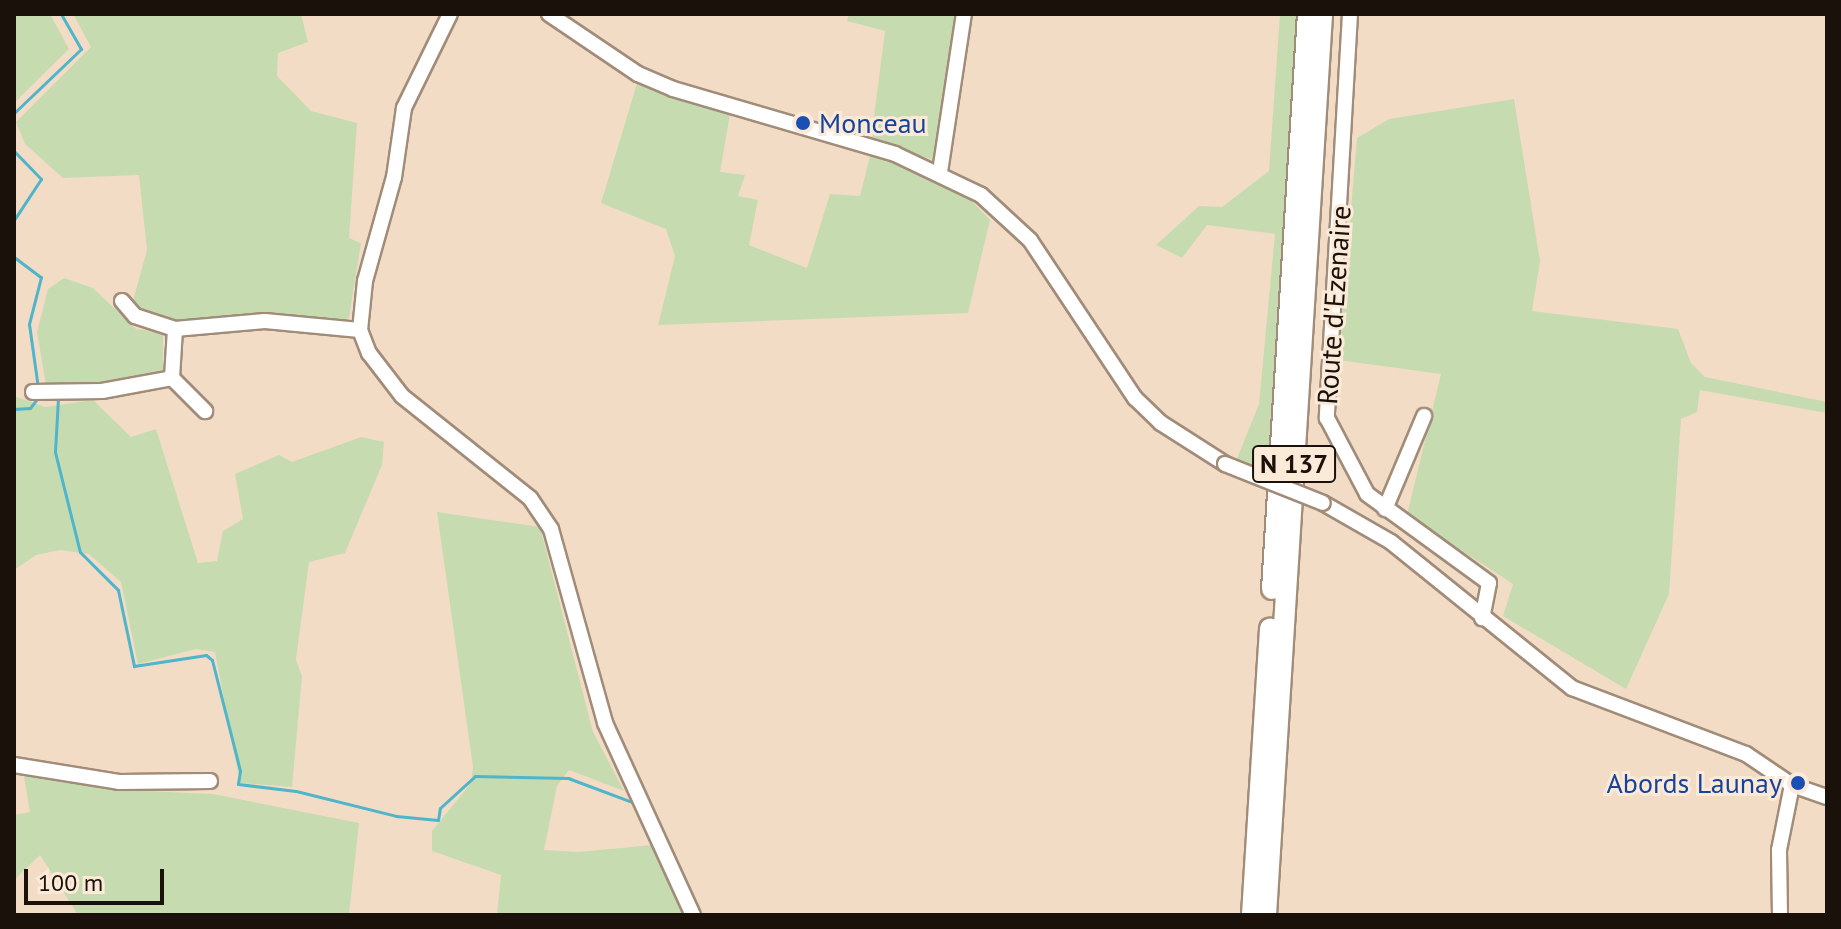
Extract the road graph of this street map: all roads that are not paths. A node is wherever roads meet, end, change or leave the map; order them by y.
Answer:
1 (450, 14) edge
2 (549, 14) edge
3 (964, 14) edge
4 (1308, 14) edge
5 (1322, 14) edge
6 (1350, 14) edge
7 (940, 172) junction
8 (122, 301) dead end
9 (175, 329) junction
10 (360, 330) junction
11 (172, 378) junction
12 (40, 392) dead end
13 (205, 411) dead end
14 (1424, 416) dead end
15 (1385, 509) junction
16 (1482, 618) junction
17 (14, 765) edge
18 (210, 781) dead end
19 (1792, 785) junction
20 (1827, 797) edge
21 (693, 915) edge
22 (1252, 915) edge
23 (1266, 915) edge
24 (1780, 915) edge

1 - 10 street
2 - 7 street
3 - 7 street
4 - 22 highway, N 137
5 - 23 highway, N 137
6 - 15 street, Route d'Ezenaire
7 - 16 street, bridge
8 - 9 street
9 - 10 street
9 - 11 street
10 - 21 street
11 - 12 street
11 - 13 street
14 - 15 street
15 - 16 street, Route d'Ezenaire
16 - 19 street
17 - 18 street
19 - 20 street
19 - 24 street

